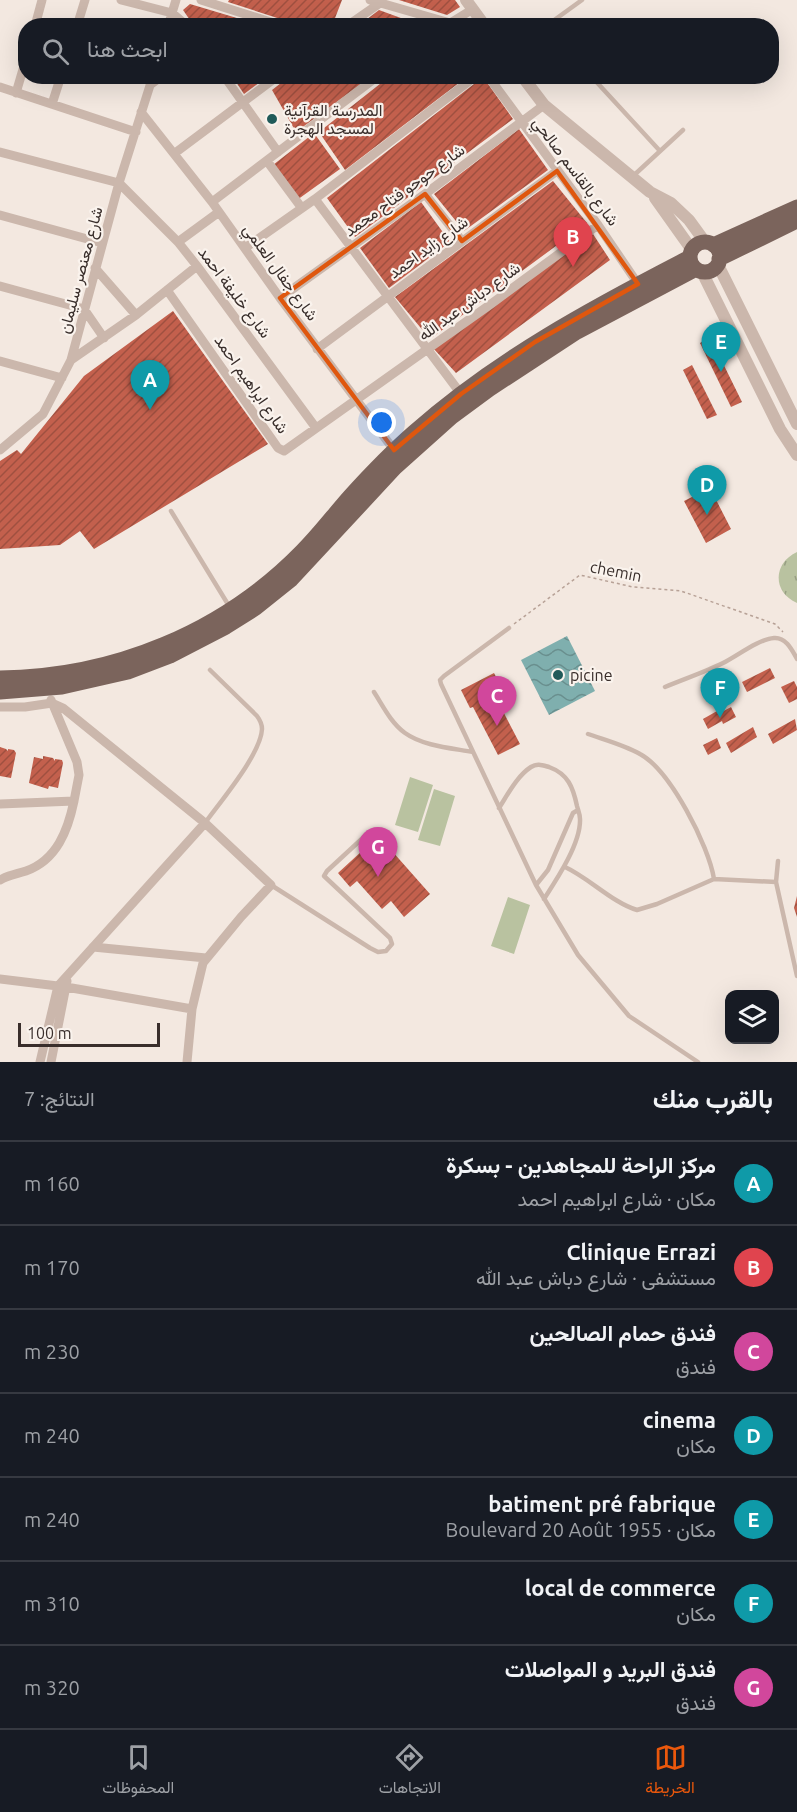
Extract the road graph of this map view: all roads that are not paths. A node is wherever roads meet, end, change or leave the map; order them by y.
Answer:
1 (42, 0) edge
2 (85, 0) edge
3 (122, 0) edge
4 (176, 0) edge
5 (201, 0) edge
6 (582, 0) edge
7 (375, 1) edge
8 (133, 2) edge
9 (219, 2) edge
10 (469, 4) edge
11 (172, 13) junction
12 (37, 18) edge
13 (79, 18) edge
14 (170, 18) edge
15 (178, 18) edge
16 (262, 18) edge
17 (356, 18) edge
18 (427, 18) edge
19 (456, 18) edge
20 (479, 18) edge
21 (557, 18) edge
22 (19, 84) edge
23 (58, 84) edge
24 (150, 84) edge
25 (230, 84) edge
26 (268, 84) edge
27 (367, 84) edge
28 (466, 84) edge
29 (494, 84) edge
30 (528, 84) edge
31 (598, 84) edge
32 (0, 87) edge
33 (16, 93) junction
34 (244, 102) junction
35 (52, 104) junction
36 (544, 105) junction
37 (141, 112) junction
38 (521, 122) junction
39 (683, 130) dead end
40 (136, 132) junction
41 (660, 151) junction
42 (0, 152) edge
43 (278, 152) junction
44 (175, 153) junction
45 (267, 161) junction
46 (557, 171) junction
47 (632, 177) junction
48 (119, 183) junction
49 (425, 194) junction
50 (315, 199) junction
51 (212, 202) junction
52 (301, 207) junction
53 (797, 207) edge
54 (219, 212) junction
55 (0, 215) edge
56 (797, 221) edge
57 (598, 225) junction
58 (462, 241) junction
59 (178, 242) junction
60 (102, 243) junction
61 (350, 247) junction
62 (245, 248) junction
63 (704, 257) junction
64 (198, 266) junction
65 (95, 268) junction
66 (638, 284) junction
67 (0, 286) edge
68 (167, 290) junction
69 (387, 296) junction
70 (280, 298) junction
71 (84, 309) junction
72 (136, 315) junction
73 (104, 338) junction
74 (429, 348) junction
75 (317, 349) junction
76 (71, 360) junction
77 (0, 361) edge
78 (62, 378) junction
79 (461, 394) junction
80 (356, 399) junction
81 (797, 424) edge
82 (316, 428) junction
83 (0, 440) edge
84 (10, 443) junction
85 (0, 450) edge
86 (394, 450) junction
87 (797, 455) edge
88 (171, 511) dead end
89 (231, 610) junction
90 (509, 628) road end
91 (797, 659) edge
92 (210, 670) dead end
93 (0, 678) edge
94 (665, 687) dead end
95 (45, 688) junction
96 (0, 692) edge
97 (374, 692) dead end
98 (52, 703) junction
99 (0, 707) edge
100 (588, 734) dead end
101 (473, 752) junction
102 (74, 801) junction
103 (0, 804) edge
104 (499, 807) junction
105 (578, 810) junction
106 (205, 823) junction
107 (366, 835) dead end
108 (778, 861) dead end
109 (565, 867) junction
110 (548, 870) junction
111 (559, 876) junction
112 (714, 879) junction
113 (0, 880) edge
114 (776, 882) junction
115 (271, 885) junction
116 (536, 885) junction
117 (544, 899) junction
118 (93, 946) junction
119 (206, 958) junction
120 (797, 976) edge
121 (0, 979) edge
122 (62, 986) junction
123 (192, 1008) junction
124 (40, 1062) edge
125 (51, 1062) edge
126 (187, 1062) edge
127 (698, 1062) edge

1 - 12 street
2 - 13 street
3 - 8 street
4 - 11 street
5 - 9 street
6 - 21 lane
7 - 17 street
7 - 18 street
8 - 11 street
9 - 16 street
10 - 19 street
10 - 20 street
11 - 14 street
11 - 15 street
22 - 33 street
23 - 35 street
24 - 37 street, شارع معنصر سليمان
25 - 34 street
26 - 34 street
27 - 43 street
28 - 50 street
29 - 38 street, شارع بالقاسم صالحي
30 - 36 street
31 - 41 lane
32 - 33 street
33 - 35 street
34 - 43 street
34 - 44 street
35 - 40 street
36 - 38 street, شارع حوحو فتاح محمد
36 - 47 street
37 - 40 street, شارع معنصر سليمان
37 - 44 street, شارع جفال العلمي
38 - 46 street, شارع بالقاسم صالحي
38 - 49 street, شارع حوحو فتاح محمد
39 - 41 lane
40 - 48 street, شارع معنصر سليمان
41 - 47 lane
42 - 48 street
43 - 45 street
44 - 51 street, شارع جفال العلمي
45 - 51 street
45 - 52 street
46 - 57 street, شارع بالقاسم صالحي
46 - 58 street, شارع زايد احمد
47 - 63 street
48 - 59 street, شارع خليفة احمد
48 - 60 street, شارع معنصر سليمان
49 - 58 street
49 - 61 street, شارع حوحو فتاح محمد
50 - 52 street
50 - 61 street
51 - 54 street, شارع جفال العلمي
52 - 62 street
53 - 63 main road
54 - 59 street
54 - 62 street, شارع جفال العلمي
55 - 60 street
56 - 63 main road
57 - 66 street, شارع بالقاسم صالحي
57 - 74 street, شارع دباش عبد الله
58 - 69 street, شارع زايد احمد
59 - 64 street, شارع خليفة احمد
60 - 65 street, شارع معنصر سليمان
61 - 69 street
61 - 70 street, شارع حوحو فتاح محمد
62 - 70 street, شارع جفال العلمي
63 - 66 main road
63 - 81 street
63 - 87 street
63 - 95 main road
64 - 68 street
64 - 82 street, شارع خليفة احمد
65 - 71 street, شارع معنصر سليمان
65 - 72 street
66 - 79 main road
67 - 71 street
68 - 72 street
68 - 82 street, شارع ابراهيم احمد
69 - 74 street
69 - 75 street, شارع زايد احمد
70 - 75 street, شارع جفال العلمي
71 - 73 street
71 - 76 street, شارع معنصر سليمان
72 - 73 street
73 - 76 street
74 - 79 street
74 - 80 street, شارع دباش عبد الله
75 - 80 street, شارع جفال العلمي
76 - 78 street, شارع معنصر سليمان
77 - 78 street
78 - 84 street, شارع معنصر سليمان
79 - 86 main road
80 - 82 street, شارع ابراهيم احمد
80 - 86 street, شارع جفال العلمي
83 - 84 street
84 - 85 street, شارع معنصر سليمان
86 - 89 main road
88 - 89 lane
89 - 93 main road
90 - 101 lane
91 - 94 lane
92 - 106 lane
95 - 96 main road
95 - 98 street
97 - 101 lane
98 - 99 street
98 - 102 street
98 - 106 street
100 - 112 lane
101 - 104 lane
102 - 103 street
102 - 113 street
104 - 105 lane
104 - 116 lane
105 - 109 lane
105 - 110 lane
106 - 115 street
106 - 118 street
107 - 115 lane
108 - 114 lane
109 - 111 lane
109 - 112 lane
110 - 111 lane
110 - 116 lane
111 - 117 lane
112 - 114 lane
114 - 120 lane
115 - 119 street
116 - 117 lane
117 - 127 lane
118 - 119 street
118 - 122 street
119 - 123 street
121 - 122 street
122 - 123 street
122 - 124 street
122 - 125 street
123 - 126 street

